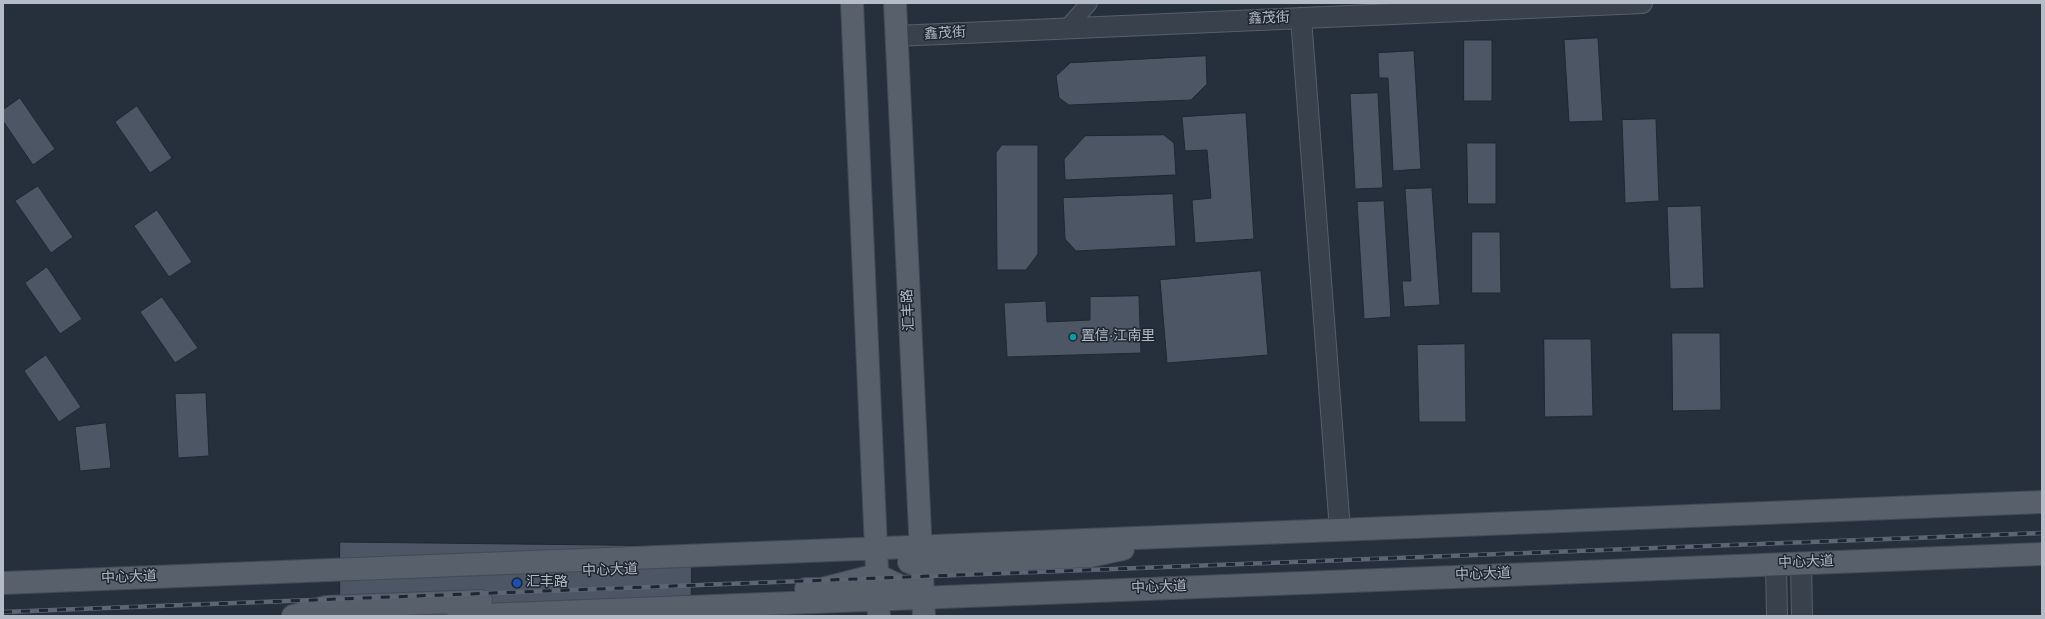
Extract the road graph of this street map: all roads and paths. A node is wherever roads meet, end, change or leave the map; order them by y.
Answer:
1 (852, 3) edge
2 (895, 3) edge
3 (1089, 3) edge
4 (1642, 3) edge
5 (1301, 18) junction
6 (1067, 28) junction
7 (896, 36) junction
8 (2042, 502) edge
9 (1340, 530) junction
10 (1185, 536) junction
11 (875, 548) junction
12 (2042, 554) edge
13 (922, 557) junction
14 (983, 561) junction
15 (1801, 563) junction
16 (1776, 564) junction
17 (877, 575) junction
18 (3, 583) edge
19 (822, 589) junction
20 (989, 594) junction
21 (924, 607) edge
22 (878, 608) edge
23 (293, 616) edge
24 (458, 616) edge
25 (1777, 616) edge
26 (1802, 616) edge

1 - 11 main road
2 - 7 main road, 汇丰路
3 - 6 street
4 - 5 street, 鑫茂街
5 - 6 street, 鑫茂街
5 - 9 street
6 - 7 street, 鑫茂街
7 - 13 main road, 汇丰路
8 - 9 main road, 中心大道
9 - 10 main road, 中心大道
10 - 13 main road, 中心大道
10 - 14 main road, 中心大道
11 - 13 main road, 中心大道
11 - 17 main road
11 - 18 main road, 中心大道
12 - 15 main road, 中心大道
13 - 14 main road, 中心大道
13 - 21 main road, 汇丰路
14 - 20 main road
15 - 16 main road, 中心大道
15 - 26 street
16 - 20 main road, 中心大道
16 - 25 street
17 - 19 main road, 中心大道
17 - 21 main road, 中心大道
17 - 22 main road
19 - 22 main road, 中心大道
19 - 23 main road, 中心大道
20 - 21 main road, 中心大道
21 - 22 main road, 中心大道
22 - 24 main road, 中心大道

